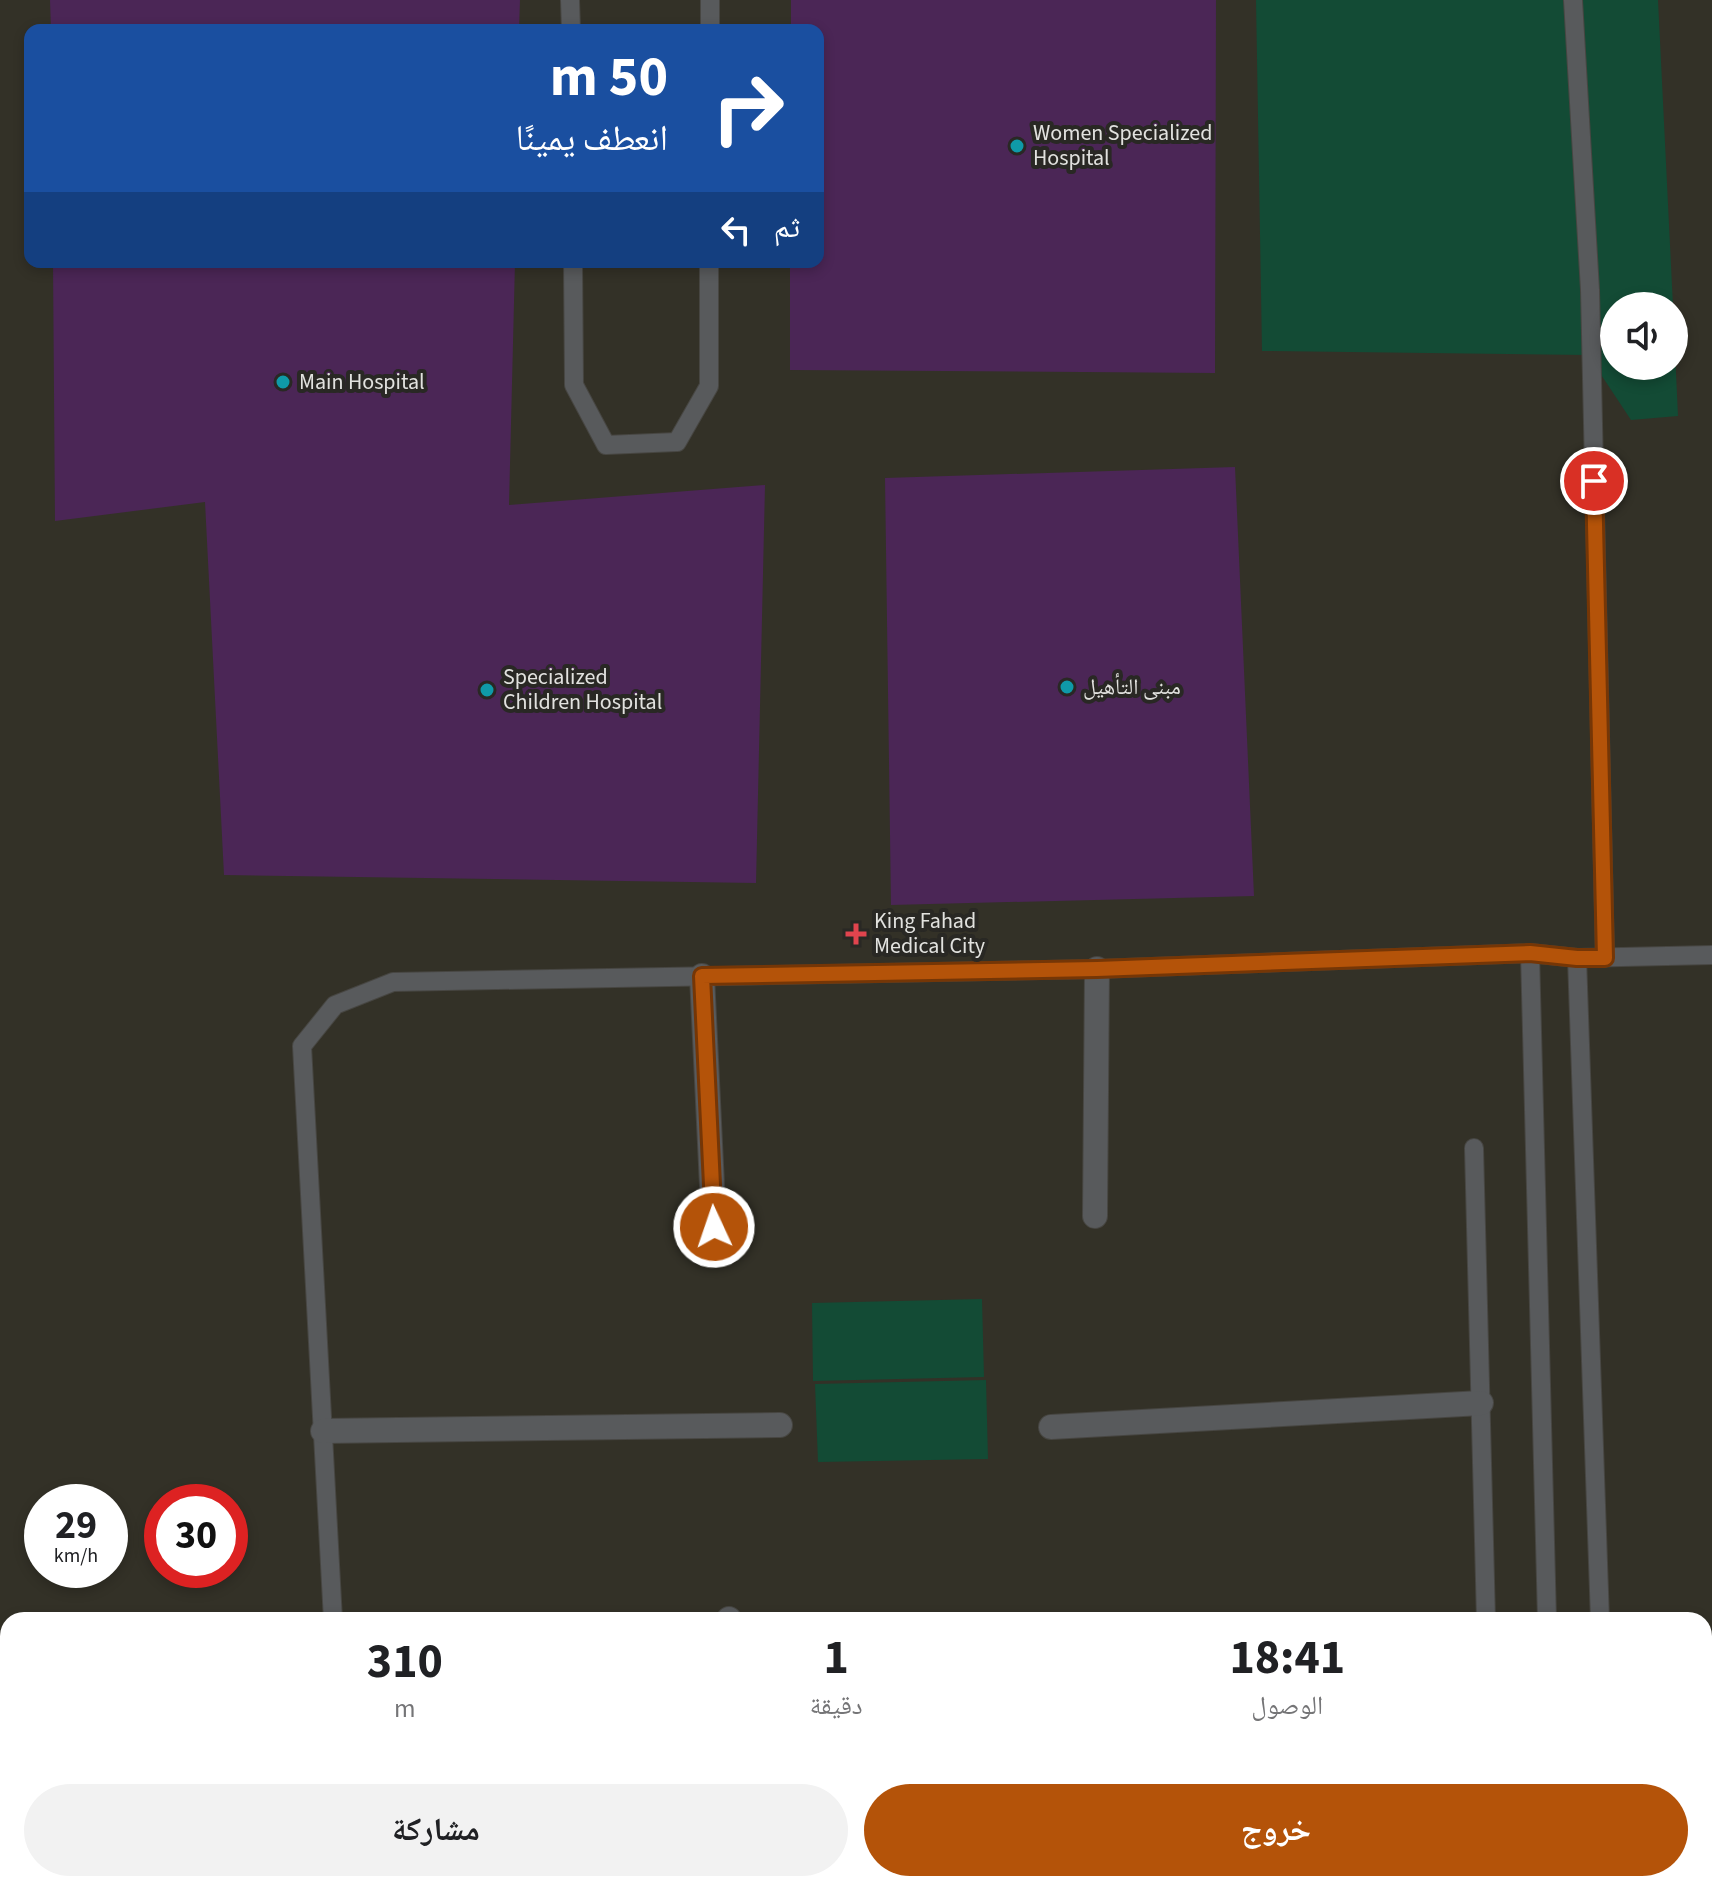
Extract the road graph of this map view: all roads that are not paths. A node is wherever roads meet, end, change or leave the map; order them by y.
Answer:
1 (570, 0) edge
2 (710, 0) edge
3 (1573, 0) edge
4 (571, 24) edge
5 (710, 24) edge
6 (573, 268) edge
7 (709, 268) edge
8 (1530, 953) junction
9 (1712, 955) edge
10 (1577, 958) junction
11 (1605, 958) junction
12 (1097, 969) junction
13 (702, 976) junction
14 (1474, 1148) dead end
15 (1095, 1216) dead end
16 (714, 1227) dead end
17 (1481, 1403) junction
18 (780, 1425) dead end
19 (1051, 1427) dead end
20 (323, 1431) junction
21 (333, 1612) edge
22 (1486, 1612) edge
23 (1547, 1612) edge
24 (1600, 1612) edge

1 - 4 lane
2 - 5 lane
3 - 11 lane
6 - 7 lane
8 - 10 lane
8 - 12 lane
8 - 23 lane
9 - 11 lane
10 - 11 lane
10 - 24 lane
12 - 13 lane
12 - 15 street
13 - 16 street
13 - 20 lane
14 - 17 lane
17 - 19 street
17 - 22 lane
18 - 20 street
20 - 21 lane

